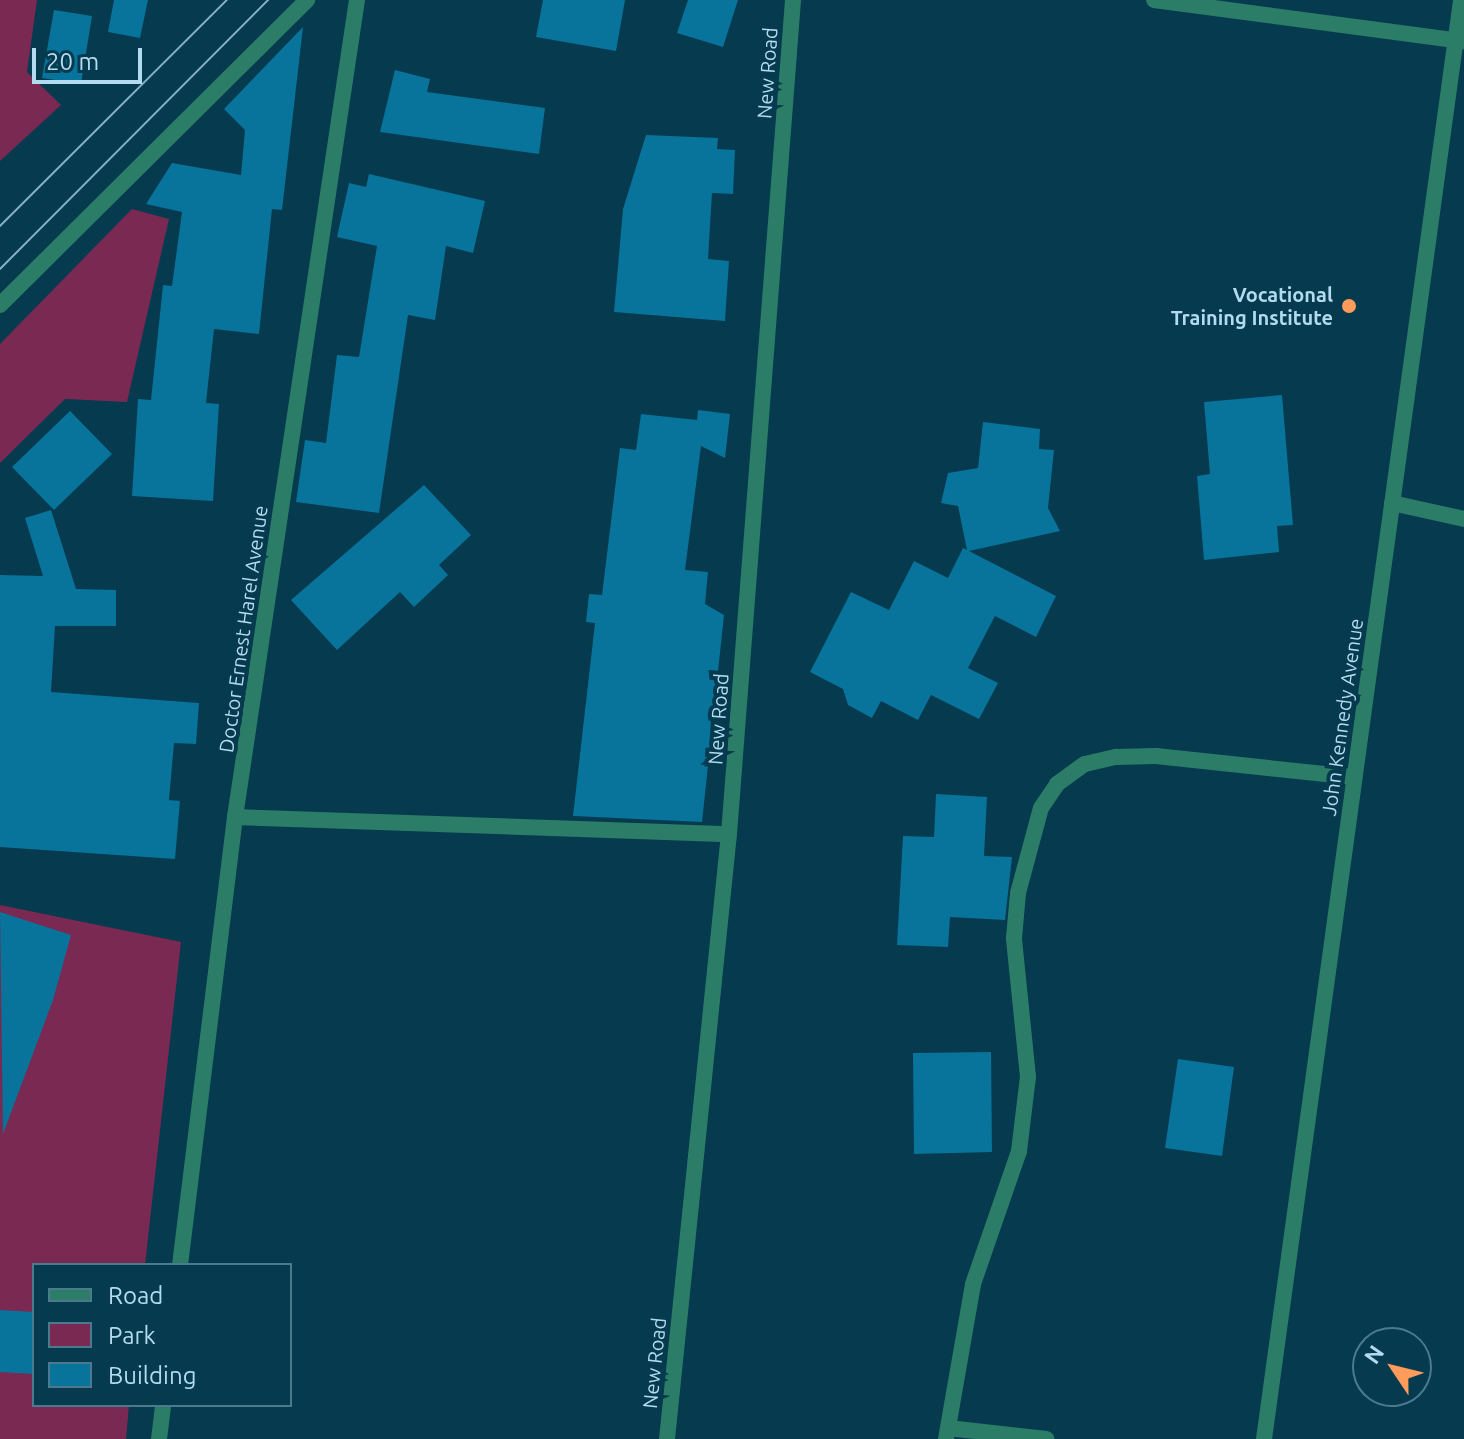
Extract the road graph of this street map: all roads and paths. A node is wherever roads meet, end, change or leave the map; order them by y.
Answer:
1 (307, 0) edge
2 (357, 0) edge
3 (793, 0) edge
4 (1154, 0) edge
5 (1461, 0) edge
6 (1460, 41) edge
7 (0, 305) edge
8 (1392, 503) junction
9 (1464, 519) edge
10 (1354, 777) junction
11 (235, 817) junction
12 (729, 834) junction
13 (180, 1263) edge
14 (163, 1407) edge
15 (947, 1434) edge
16 (159, 1439) edge
17 (667, 1439) edge
18 (1046, 1439) edge
19 (1264, 1439) edge

1 - 7 street
2 - 11 street, Doctor Ernest Harel Avenue
3 - 12 street, New Road
4 - 6 street
5 - 6 street, John Kennedy Avenue
6 - 8 street, John Kennedy Avenue
8 - 9 street
8 - 10 street, John Kennedy Avenue
10 - 15 street
10 - 19 street, John Kennedy Avenue
11 - 12 street
11 - 13 street, Doctor Ernest Harel Avenue
12 - 17 street, New Road
14 - 16 street
15 - 18 street

